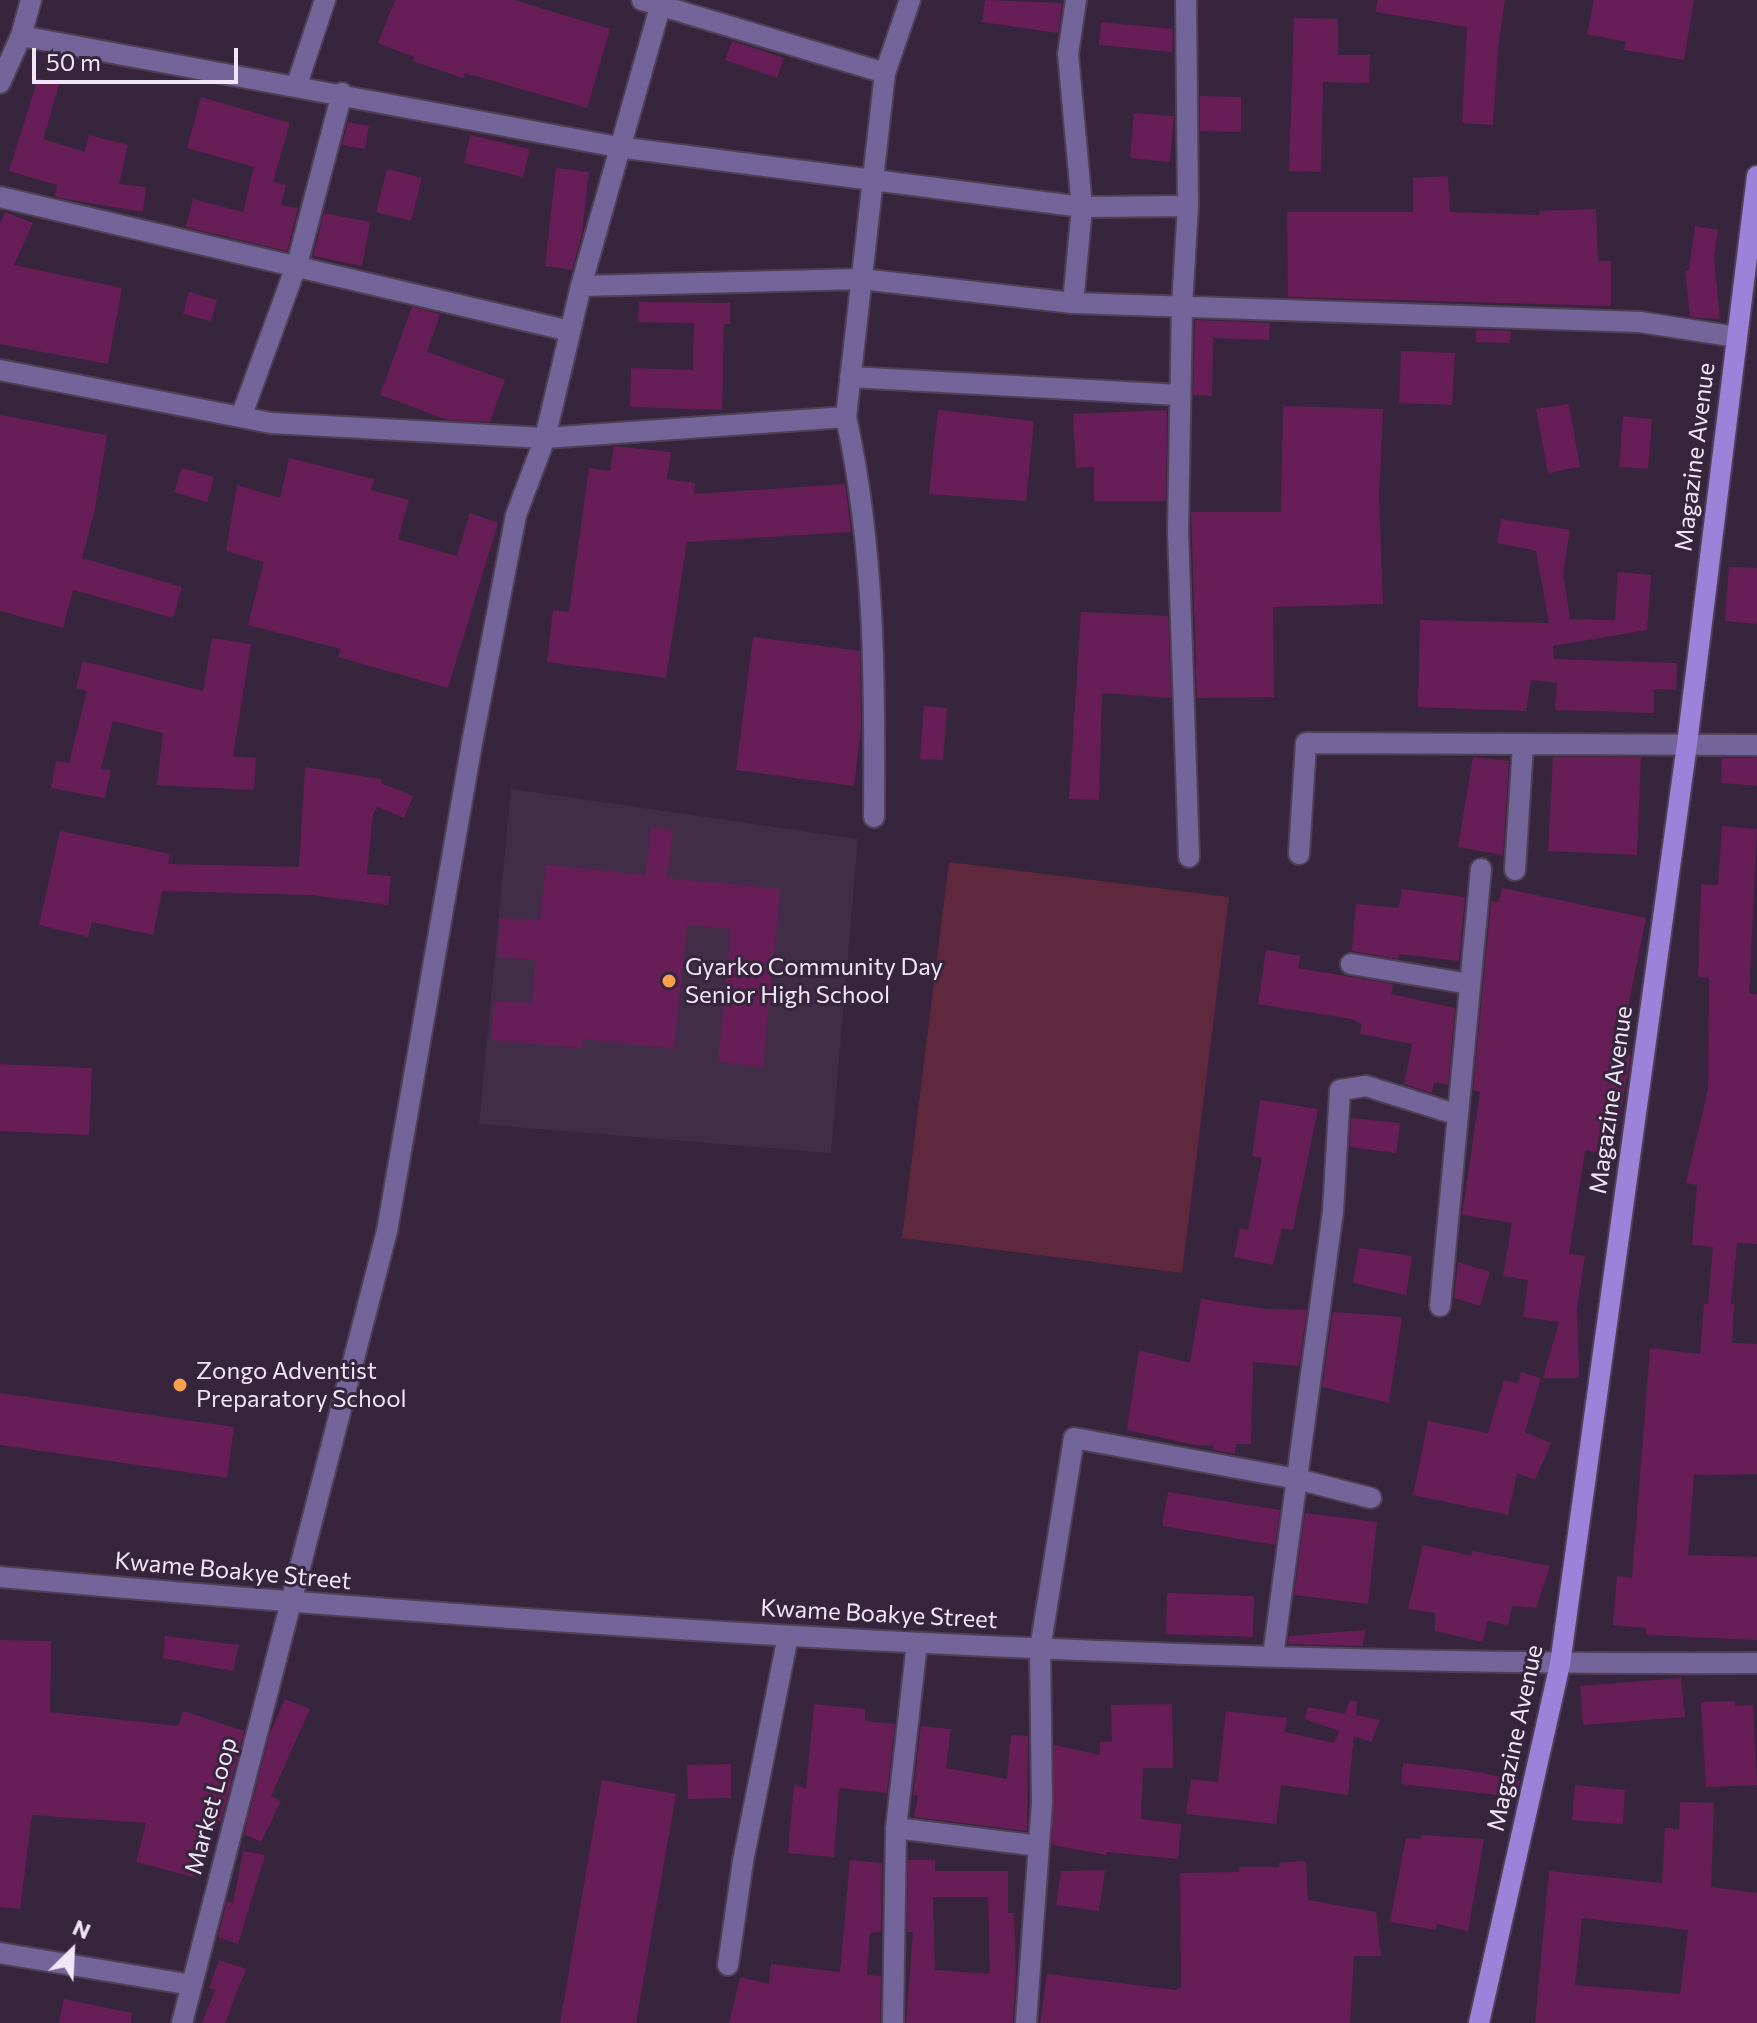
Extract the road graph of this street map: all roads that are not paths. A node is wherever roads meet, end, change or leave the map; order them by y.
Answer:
1 (31, 0) edge
2 (325, 0) edge
3 (910, 0) edge
4 (1076, 0) edge
5 (1186, 0) edge
6 (654, 2) edge
7 (21, 36) junction
8 (885, 73) junction
9 (0, 83) edge
10 (296, 87) junction
11 (342, 93) junction
12 (618, 147) junction
13 (1757, 176) edge
14 (872, 179) junction
15 (0, 197) edge
16 (1188, 206) junction
17 (1082, 207) junction
18 (295, 266) junction
19 (861, 279) junction
20 (581, 286) junction
21 (1073, 303) junction
22 (1182, 306) junction
23 (570, 331) junction
24 (1737, 337) junction
25 (1, 372) edge
26 (850, 377) junction
27 (1180, 395) junction
28 (241, 417) junction
29 (846, 417) junction
30 (545, 438) junction
31 (1687, 744) junction
32 (1523, 745) junction
33 (1757, 745) edge
34 (874, 817) dead end
35 (1299, 854) dead end
36 (1189, 857) dead end
37 (1481, 869) dead end
38 (1515, 870) dead end
39 (1351, 964) dead end
40 (1470, 984) junction
41 (1458, 1115) junction
42 (1440, 1306) dead end
43 (1297, 1479) junction
44 (1371, 1498) dead end
45 (0, 1577) edge
46 (293, 1603) junction
47 (788, 1636) junction
48 (917, 1643) junction
49 (1040, 1649) junction
50 (1273, 1656) junction
51 (1757, 1663) edge
52 (1560, 1664) junction
53 (896, 1828) junction
54 (1039, 1846) junction
55 (0, 1953) edge
56 (728, 1965) dead end
57 (192, 1985) junction
58 (182, 2023) edge
59 (893, 2023) edge
60 (1026, 2023) edge
61 (1479, 2023) edge

1 - 7 street
2 - 10 street
3 - 8 street
4 - 17 street
5 - 16 street
6 - 8 street
6 - 12 street, Market Loop
7 - 9 street
7 - 10 street
8 - 14 street
10 - 11 street
11 - 12 street
11 - 18 street
12 - 14 street
12 - 20 street, Market Loop
13 - 24 street, Magazine Avenue
14 - 17 street
14 - 19 street
15 - 18 street
16 - 17 street
16 - 22 street
17 - 21 street
18 - 23 street
18 - 28 street
19 - 20 street
19 - 21 street
19 - 26 street
20 - 23 street, Market Loop
21 - 22 street
22 - 24 street
22 - 27 street
23 - 30 street, Market Loop
24 - 31 street, Magazine Avenue
25 - 28 street
26 - 27 street
26 - 29 street
27 - 36 street
28 - 30 street
29 - 30 street
29 - 34 street
30 - 46 street, Market Loop
31 - 32 street
31 - 33 street
31 - 52 street, Magazine Avenue
32 - 35 street
32 - 38 street
37 - 40 street
39 - 40 street
40 - 41 street
41 - 42 street
41 - 43 street
43 - 44 street
43 - 49 street
43 - 50 street
45 - 46 street, Kwame Boakye Street
46 - 47 street, Kwame Boakye Street
46 - 57 street, Market Loop
47 - 48 street, Kwame Boakye Street
47 - 56 street
48 - 49 street, Kwame Boakye Street
48 - 53 street
49 - 50 street, Kwame Boakye Street
49 - 54 street
50 - 52 street, Kwame Boakye Street
51 - 52 street, Kwame Boakye Street
52 - 61 street, Magazine Avenue
53 - 54 street
53 - 59 street
54 - 60 street
55 - 57 street
57 - 58 street, Market Loop

